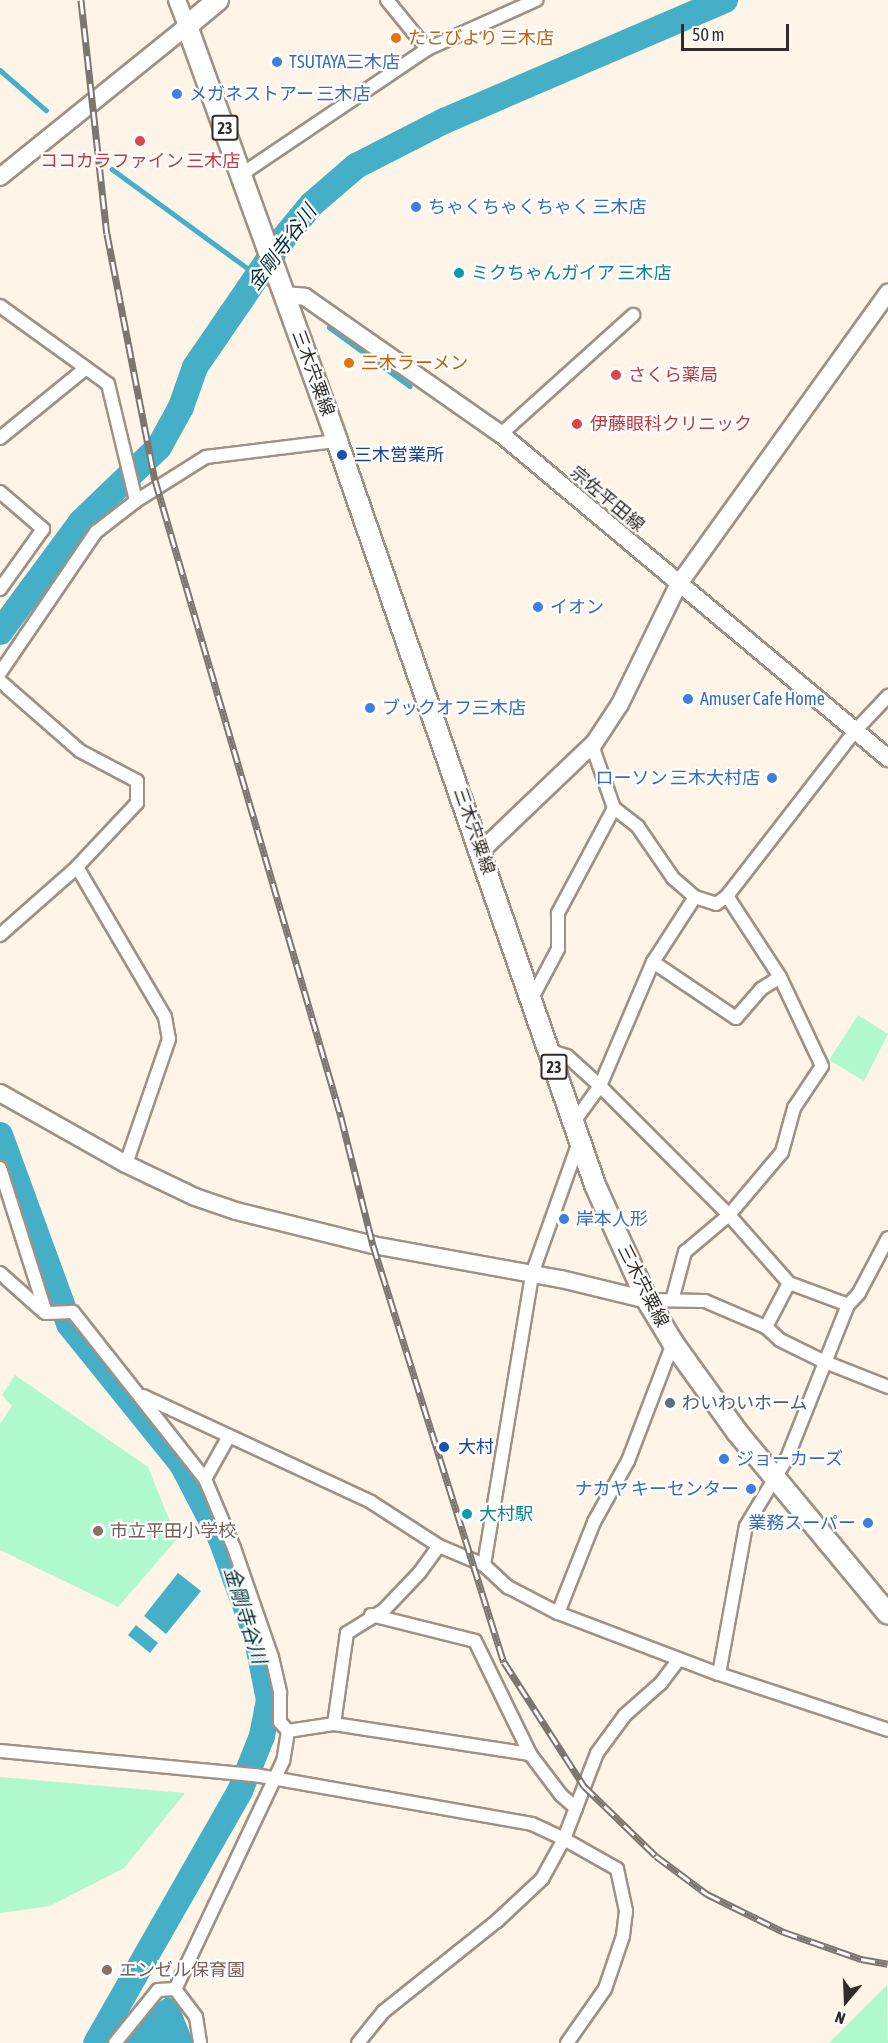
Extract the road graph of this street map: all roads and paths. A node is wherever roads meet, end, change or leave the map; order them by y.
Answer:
1 (177, 0) edge
2 (218, 0) edge
3 (536, 0) edge
4 (389, 1) edge
5 (187, 26) junction
6 (427, 49) junction
7 (242, 174) junction
8 (0, 177) edge
9 (283, 291) junction
10 (888, 293) edge
11 (2, 312) edge
12 (633, 315) dead end
13 (86, 369) junction
14 (501, 434) junction
15 (0, 438) edge
16 (337, 441) junction
17 (0, 492) edge
18 (136, 501) junction
19 (678, 585) junction
20 (0, 589) edge
21 (0, 673) edge
22 (0, 681) edge
23 (888, 696) edge
24 (854, 732) junction
25 (595, 742) junction
26 (888, 758) edge
27 (614, 808) junction
28 (481, 851) junction
29 (77, 867) junction
30 (727, 896) junction
31 (695, 897) junction
32 (0, 935) edge
33 (653, 962) junction
34 (780, 977) junction
35 (531, 1000) junction
36 (548, 1050) junction
37 (600, 1086) junction
38 (0, 1093) edge
39 (576, 1132) junction
40 (126, 1164) junction
41 (0, 1168) edge
42 (729, 1215) junction
43 (888, 1238) edge
44 (0, 1273) edge
45 (532, 1274) junction
46 (789, 1283) junction
47 (673, 1297) junction
48 (647, 1300) junction
49 (848, 1305) junction
50 (46, 1313) junction
51 (766, 1327) junction
52 (673, 1343) junction
53 (825, 1362) junction
54 (888, 1386) edge
55 (139, 1394) junction
56 (229, 1436) junction
57 (776, 1478) junction
58 (205, 1479) junction
59 (438, 1546) junction
60 (484, 1565) junction
61 (558, 1613) junction
62 (888, 1614) edge
63 (371, 1615) junction
64 (679, 1659) junction
65 (719, 1674) junction
66 (334, 1724) junction
67 (888, 1730) edge
68 (288, 1731) junction
69 (0, 1751) edge
70 (530, 1754) junction
71 (273, 1778) junction
72 (576, 1808) junction
73 (564, 1839) junction
74 (175, 1989) junction
75 (115, 2043) edge
76 (200, 2043) edge
77 (358, 2043) edge
78 (567, 2043) edge

1 - 5 street
2 - 5 main road
3 - 6 street
4 - 6 street
5 - 7 main road, 三木宍粟線 / 23
5 - 8 street
6 - 7 street
7 - 9 main road, 三木宍粟線 / 23
9 - 14 street, 宗佐平田線
9 - 16 main road, 三木宍粟線 / 23
10 - 19 street
11 - 13 street
12 - 14 street
13 - 15 street
13 - 18 street
14 - 19 street, 宗佐平田線
16 - 18 street
16 - 28 main road, 三木宍粟線 / 23
17 - 20 street
18 - 21 street
19 - 24 street, 宗佐平田線
19 - 25 street
22 - 29 street
23 - 24 street
24 - 26 street, 宗佐平田線
24 - 30 street
25 - 27 street
25 - 28 street
27 - 31 street
27 - 35 street
28 - 35 main road, 三木宍粟線 / 23
29 - 32 street
29 - 40 street
30 - 31 street
30 - 34 street
31 - 33 street
33 - 34 street
33 - 37 street
34 - 42 street
35 - 36 main road, 三木宍粟線 / 23
36 - 37 street
36 - 39 main road, 三木宍粟線 / 23
37 - 39 street
37 - 42 street
38 - 40 street
39 - 45 street
39 - 48 main road, 三木宍粟線 / 23
40 - 45 street
41 - 50 street
42 - 46 street
42 - 47 street
43 - 49 street
44 - 50 street
45 - 48 street
45 - 60 street
46 - 49 street
46 - 51 street
47 - 48 street
47 - 51 street
48 - 52 main road, 三木宍粟線 / 23
49 - 53 street
50 - 55 street
51 - 53 street
52 - 57 main road, 三木宍粟線 / 23
52 - 61 street
53 - 54 street
53 - 57 street
55 - 56 street
55 - 58 street
56 - 58 street
56 - 59 street
57 - 62 main road, 三木宍粟線 / 23
57 - 65 street
58 - 68 street
59 - 60 street
59 - 63 street
60 - 61 street
61 - 64 street
63 - 66 street
63 - 70 street
64 - 65 street
64 - 72 street
65 - 67 street
66 - 68 street
66 - 70 street
68 - 71 street
69 - 71 street
70 - 72 street
71 - 73 street
71 - 74 street
72 - 73 street
73 - 77 street
73 - 78 street
74 - 75 street
74 - 76 street

